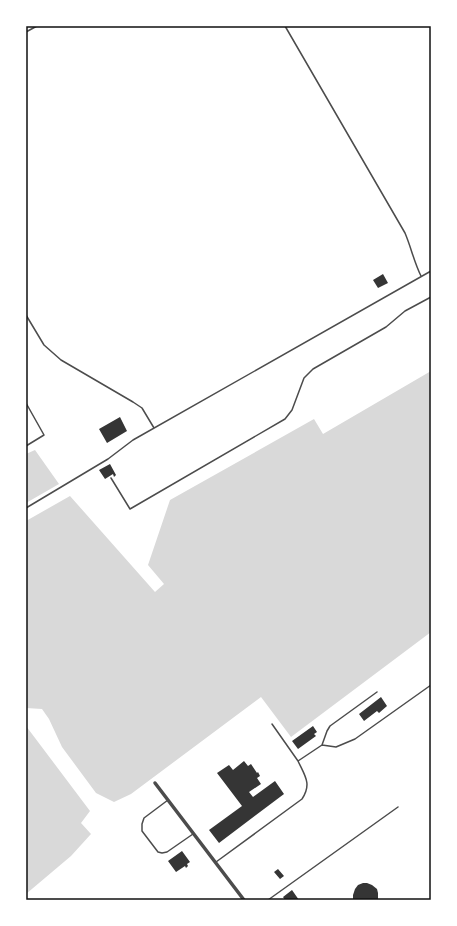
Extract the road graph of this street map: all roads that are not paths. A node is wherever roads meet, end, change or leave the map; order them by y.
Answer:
1 (37, 26) edge
2 (285, 26) edge
3 (26, 32) edge
4 (431, 271) edge
5 (421, 276) junction
6 (431, 297) edge
7 (26, 315) edge
8 (26, 403) edge
9 (154, 428) junction
10 (26, 446) edge
11 (111, 478) dead end
12 (26, 508) edge
13 (431, 685) edge
14 (377, 692) dead end
15 (272, 724) dead end
16 (322, 745) junction
17 (298, 761) junction
18 (155, 783) dead end
19 (168, 800) junction
20 (398, 806) dead end
21 (194, 834) junction
22 (216, 863) junction
23 (244, 900) edge
24 (268, 900) edge

1 - 3 lane
2 - 5 lane
4 - 5 lane
5 - 9 lane
6 - 11 lane
7 - 9 lane
8 - 10 lane
9 - 12 lane
13 - 16 lane
14 - 16 lane
15 - 17 lane
16 - 17 lane
17 - 22 lane
18 - 19 street
19 - 21 street
19 - 21 lane
20 - 24 lane
21 - 22 street
22 - 23 street

